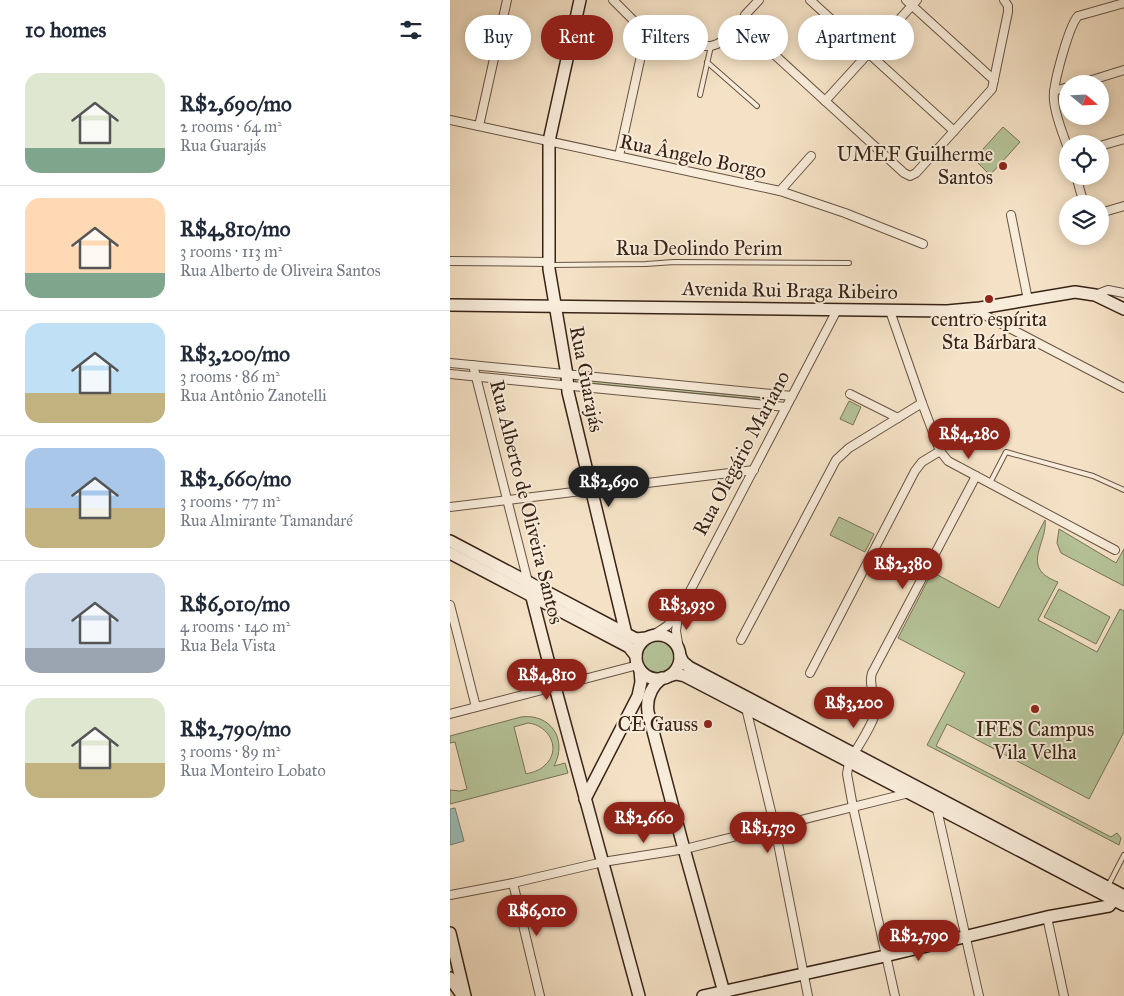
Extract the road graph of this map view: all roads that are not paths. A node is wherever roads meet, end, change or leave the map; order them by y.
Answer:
1 (507, 0) edge
2 (580, 0) edge
3 (613, 0) edge
4 (759, 0) edge
5 (810, 0) edge
6 (1004, 0) edge
7 (912, 2) edge
8 (1124, 3) edge
9 (628, 15) edge
10 (745, 15) edge
11 (826, 15) edge
12 (901, 15) edge
13 (718, 43) edge
14 (711, 46) joint
15 (640, 60) edge
16 (782, 60) edge
17 (862, 60) edge
18 (876, 60) edge
19 (707, 62) junction
20 (1124, 70) edge
21 (1108, 75) edge
22 (994, 80) junction
23 (1059, 90) edge
24 (1054, 92) junction
25 (700, 95) dead end
26 (825, 100) junction
27 (757, 106) dead end
28 (450, 120) edge
29 (479, 126) junction
30 (954, 131) junction
31 (1063, 135) edge
32 (1124, 139) edge
33 (548, 141) junction
34 (1109, 143) edge
35 (619, 156) junction
36 (811, 156) dead end
37 (780, 191) junction
38 (1124, 206) edge
39 (1109, 210) edge
40 (1011, 215) dead end
41 (923, 244) dead end
42 (450, 261) edge
43 (849, 263) dead end
44 (549, 264) junction
45 (1124, 294) edge
46 (1095, 295) junction
47 (1028, 300) junction
48 (450, 305) edge
49 (554, 306) junction
50 (973, 309) junction
51 (1124, 309) edge
52 (837, 310) junction
53 (890, 311) junction
54 (450, 363) edge
55 (473, 365) junction
56 (450, 374) edge
57 (477, 377) junction
58 (567, 380) junction
59 (1124, 388) edge
60 (850, 394) dead end
61 (792, 396) junction
62 (922, 404) junction
63 (786, 407) junction
64 (898, 418) junction
65 (940, 450) junction
66 (754, 470) junction
67 (976, 476) junction
68 (990, 484) junction
69 (591, 490) junction
70 (1124, 490) edge
71 (507, 500) junction
72 (450, 507) edge
73 (450, 541) edge
74 (1115, 550) dead end
75 (450, 552) edge
76 (528, 582) junction
77 (531, 595) junction
78 (450, 605) edge
79 (678, 614) junction
80 (626, 634) junction
81 (650, 637) junction
82 (742, 640) dead end
83 (680, 652) junction
84 (638, 664) junction
85 (810, 673) dead end
86 (665, 677) junction
87 (555, 687) junction
88 (747, 704) junction
89 (476, 707) junction
90 (630, 711) junction
91 (450, 714) edge
92 (649, 717) junction
93 (852, 758) junction
94 (913, 789) junction
95 (585, 799) junction
96 (937, 802) junction
97 (853, 807) junction
98 (775, 828) junction
99 (684, 850) junction
100 (1124, 855) edge
101 (603, 862) junction
102 (513, 883) junction
103 (1108, 887) junction
104 (450, 895) edge
105 (1121, 900) edge
106 (1047, 917) junction
107 (450, 933) edge
108 (966, 936) junction
109 (885, 956) junction
110 (453, 961) edge
111 (804, 975) junction
112 (450, 978) edge
113 (725, 994) edge
114 (464, 996) edge
115 (540, 996) edge
116 (639, 996) edge
117 (703, 996) edge
118 (808, 996) edge
119 (895, 996) edge
120 (979, 996) edge
121 (1064, 996) edge

1 - 29 street
2 - 33 main road, Rua Guarajás
3 - 9 street
4 - 10 street
5 - 11 street
6 - 22 street
7 - 12 street
7 - 22 street
8 - 24 street
13 - 14 street
14 - 19 lane
15 - 35 street
16 - 26 street
17 - 26 street
18 - 30 street
19 - 25 lane
19 - 27 lane
20 - 21 street
22 - 30 street
23 - 24 street
24 - 31 street
26 - 30 street
28 - 29 street, Rua Ângelo Borgo
29 - 33 street, Rua Ângelo Borgo
32 - 34 street
33 - 35 street, Rua Ângelo Borgo
33 - 44 main road, Rua Guarajás
35 - 37 street, Rua Ângelo Borgo
36 - 37 street
37 - 41 street, Rua Ângelo Borgo
38 - 39 street
40 - 47 street
42 - 44 street, Rua Deolindo Perim
43 - 44 lane, Rua Deolindo Perim
44 - 49 main road, Rua Guarajás
45 - 46 street
46 - 47 main road, Avenida Rui Braga Ribeiro
46 - 51 main road, Avenida Rui Braga Ribeiro
47 - 50 main road, Avenida Rui Braga Ribeiro
48 - 49 main road, Avenida Rui Braga Ribeiro
49 - 52 main road, Avenida Rui Braga Ribeiro
49 - 58 main road, Rua Guarajás
50 - 53 main road, Avenida Rui Braga Ribeiro
50 - 59 street
52 - 53 main road, Avenida Rui Braga Ribeiro
52 - 61 street, Rua Olegário Mariano
53 - 62 street
54 - 55 street
55 - 57 street, Rua Alberto de Oliveira Santos
55 - 58 street
56 - 57 street
57 - 58 street
57 - 71 street, Rua Alberto de Oliveira Santos
58 - 61 street
58 - 63 street
58 - 69 main road, Rua Guarajás
60 - 64 street
61 - 63 street, Rua Olegário Mariano
62 - 64 street
62 - 65 street
63 - 66 street, Rua Olegário Mariano
64 - 82 street
65 - 67 street
65 - 85 street
66 - 69 street
66 - 79 street, Rua Olegário Mariano
67 - 68 street
67 - 93 street
68 - 70 lane
68 - 74 street
69 - 71 street
69 - 80 main road, Rua Guarajás
71 - 72 street
71 - 76 street, Rua Alberto de Oliveira Santos
73 - 76 main road
75 - 77 main road
76 - 77 main road, Rua Alberto de Oliveira Santos
76 - 80 main road
77 - 84 main road
77 - 87 main road, Rua Alberto de Oliveira Santos
78 - 89 street
79 - 81 street, Rua Olegário Mariano
79 - 83 street, Rua Olegário Mariano
80 - 81 main road
81 - 83 main road
81 - 84 main road
83 - 86 main road
83 - 88 main road
84 - 86 main road
84 - 87 street
84 - 90 main road
86 - 88 main road
86 - 92 main road
87 - 89 street
87 - 95 main road, Rua Alberto de Oliveira Santos
88 - 93 main road
88 - 98 street
89 - 91 street
90 - 92 main road
90 - 95 main road
92 - 99 main road
93 - 94 main road
93 - 97 street
94 - 96 main road
94 - 97 street
95 - 101 main road, Rua Alberto de Oliveira Santos
96 - 103 main road
96 - 105 main road
96 - 108 street
97 - 98 street
97 - 109 street
98 - 99 street
98 - 111 street
99 - 101 street
99 - 113 main road
100 - 103 lane
101 - 102 street
101 - 116 main road, Rua Alberto de Oliveira Santos
102 - 104 street
102 - 115 street
103 - 105 main road
105 - 106 main road
106 - 108 main road
106 - 121 street
107 - 110 main road
108 - 109 main road
108 - 120 street
109 - 111 main road
109 - 119 street
110 - 114 main road
111 - 113 main road
111 - 118 street
112 - 114 main road
113 - 117 main road

